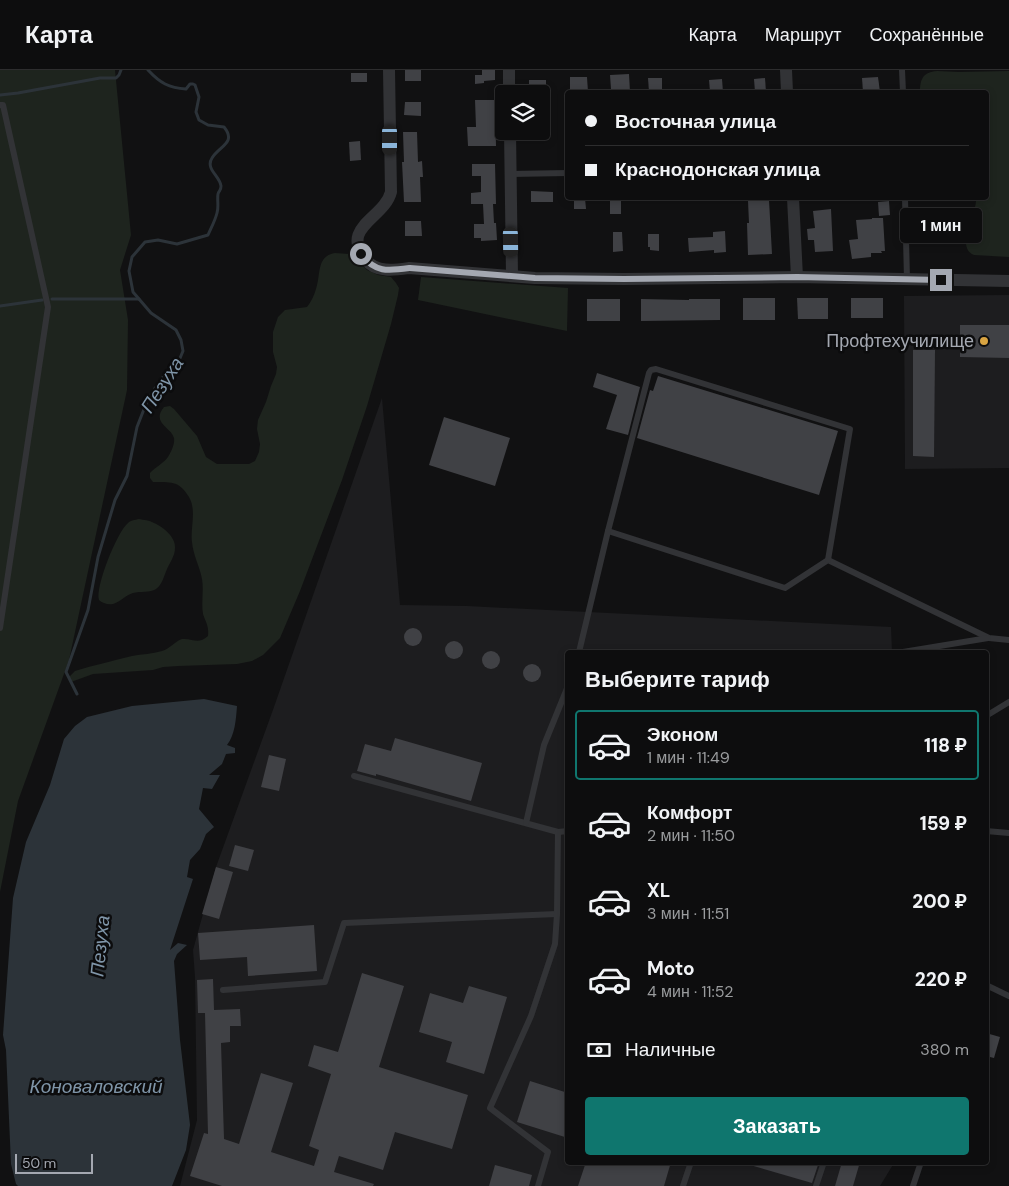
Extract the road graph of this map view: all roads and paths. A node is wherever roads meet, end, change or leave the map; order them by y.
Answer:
1 (389, 70) edge
2 (509, 70) edge
3 (786, 70) edge
4 (902, 70) edge
5 (509, 85) edge
6 (787, 90) edge
7 (903, 90) edge
8 (0, 105) edge
9 (510, 140) edge
10 (565, 173) edge
11 (510, 174) junction
12 (793, 200) edge
13 (905, 200) edge
14 (512, 275) junction
15 (797, 277) junction
16 (907, 279) junction
17 (1009, 281) edge
18 (608, 531) junction
19 (828, 560) junction
20 (2, 595) edge
21 (0, 628) edge
22 (989, 638) junction
23 (1009, 640) edge
24 (579, 650) edge
25 (915, 650) edge
26 (565, 693) edge
27 (1009, 702) edge
28 (989, 714) edge
29 (354, 776) dead end
30 (526, 823) junction
31 (565, 831) edge
32 (989, 831) edge
33 (558, 832) junction
34 (1009, 833) edge
35 (557, 914) junction
36 (989, 987) edge
37 (223, 990) dead end
38 (1009, 996) edge
39 (690, 1165) edge
40 (823, 1165) edge
41 (919, 1165) edge
42 (538, 1186) edge
43 (683, 1186) edge
44 (816, 1186) edge
45 (913, 1186) edge

1 - 14 street
2 - 5 street
3 - 6 street
4 - 7 lane
8 - 20 lane
9 - 11 street
10 - 11 lane
11 - 14 street
12 - 15 street
13 - 16 lane
14 - 15 street
15 - 16 street
16 - 17 street
18 - 19 lane
18 - 19 lane
18 - 24 lane
19 - 22 lane
20 - 21 lane
22 - 23 lane
22 - 25 lane
26 - 30 lane
27 - 28 lane
29 - 30 lane
30 - 33 lane
31 - 33 lane
32 - 34 lane
33 - 35 lane
35 - 37 lane
35 - 42 lane
36 - 38 lane
39 - 43 lane
40 - 44 lane
41 - 45 lane

